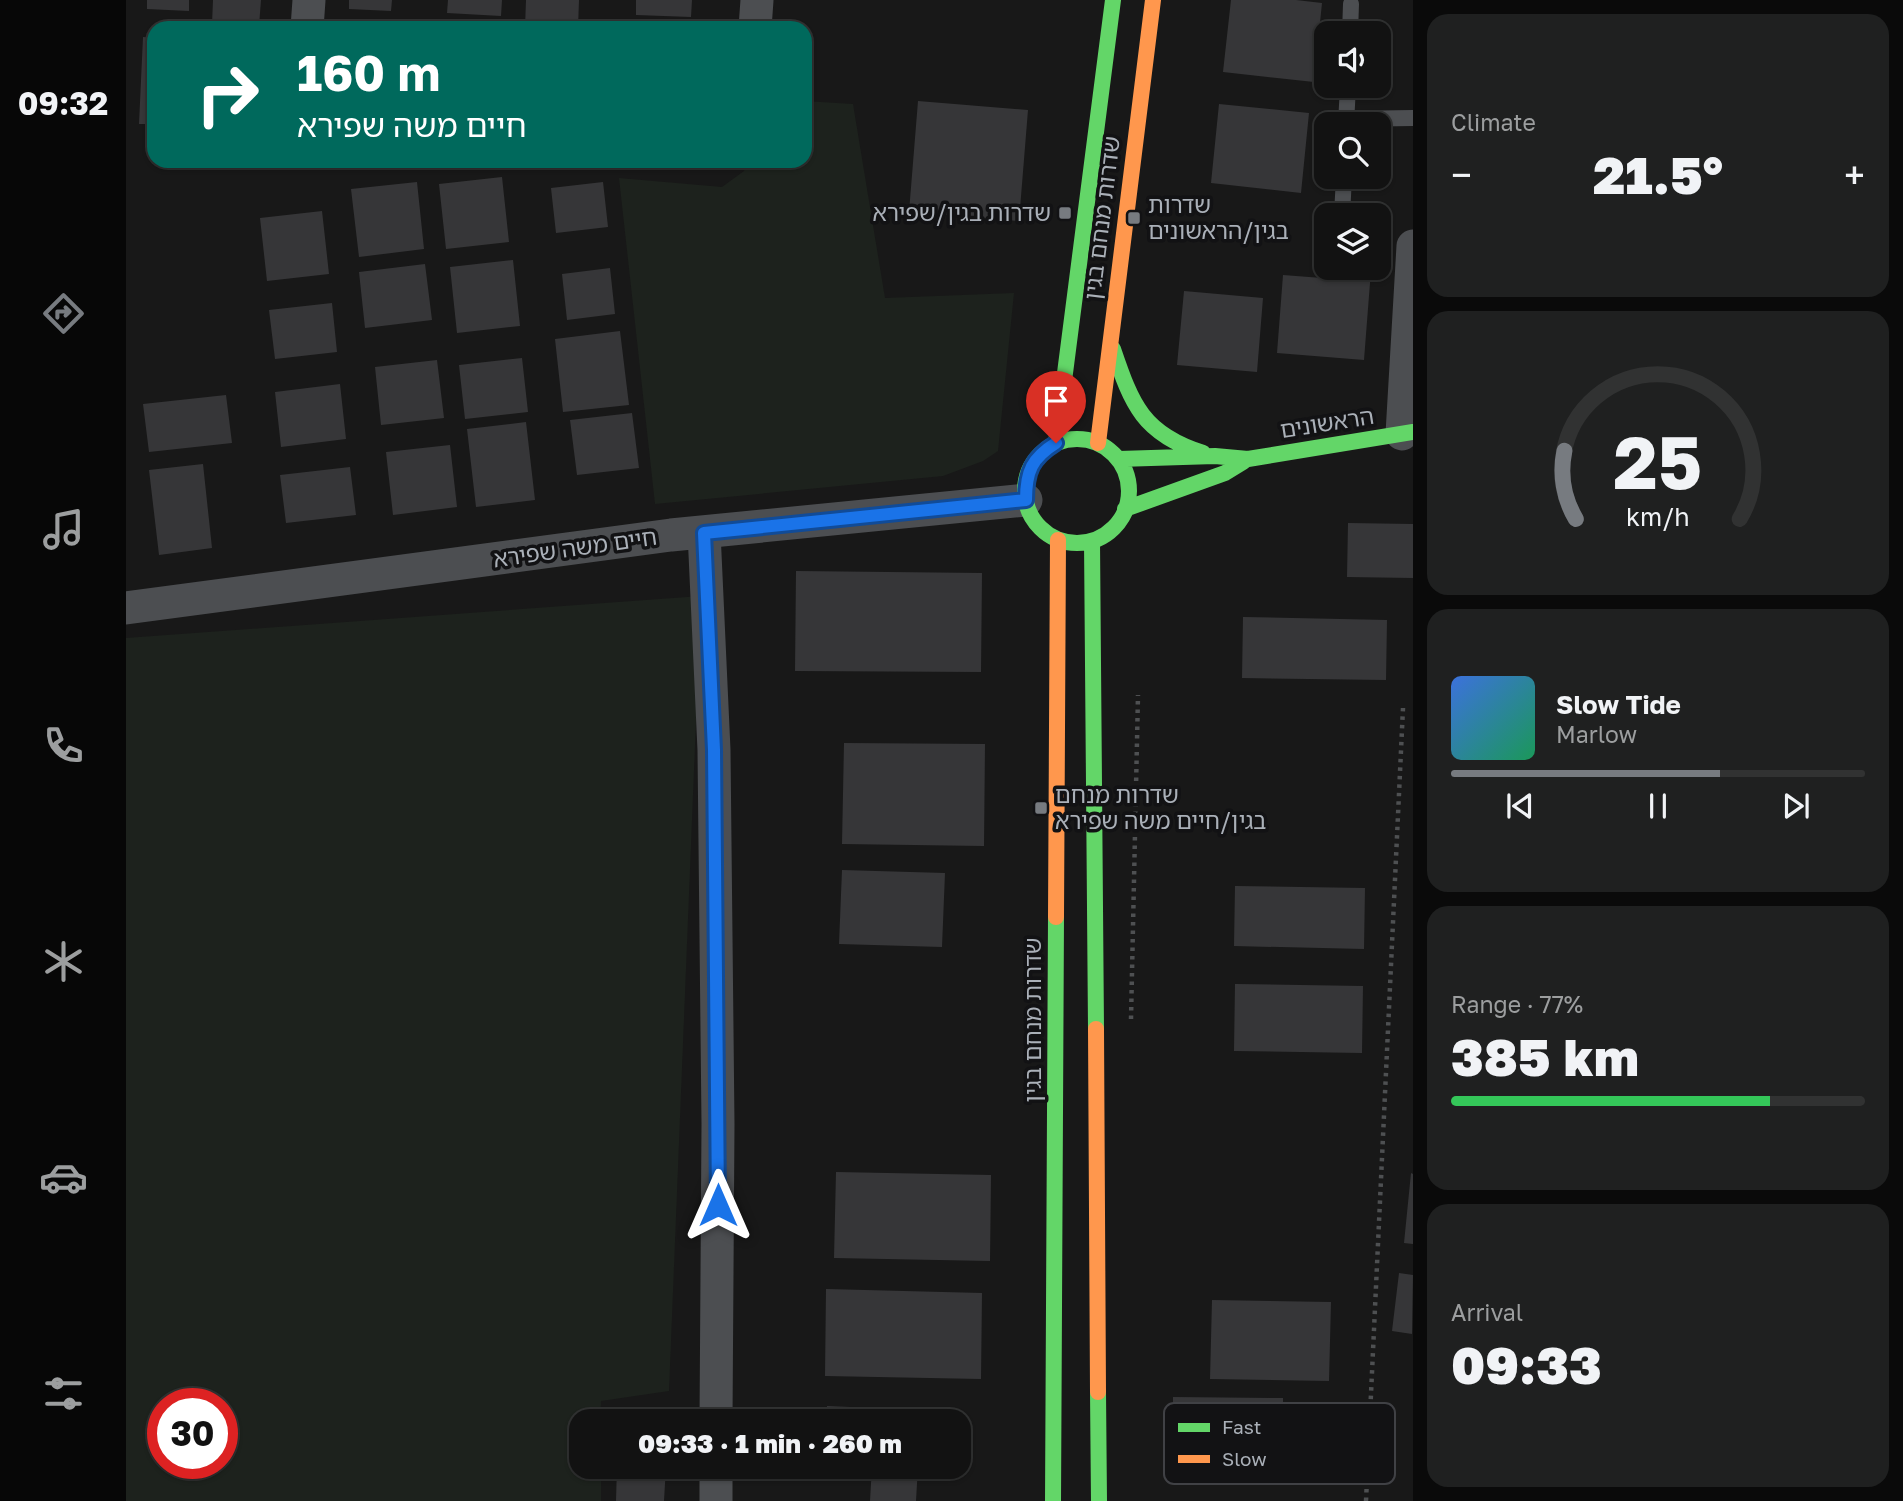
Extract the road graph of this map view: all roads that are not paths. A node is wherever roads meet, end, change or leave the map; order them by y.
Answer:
1 (309, 0) edge
2 (757, 0) edge
3 (1113, 0) edge
4 (1153, 0) edge
5 (1351, 4) dead end
6 (308, 21) edge
7 (756, 21) edge
8 (1350, 21) edge
9 (1413, 118) edge
10 (1391, 119) edge
11 (1413, 246) edge
12 (1110, 337) junction
13 (1407, 433) edge
14 (1056, 443) junction
15 (1098, 443) junction
16 (1215, 456) junction
17 (1248, 458) junction
18 (1119, 459) junction
19 (1026, 500) junction
20 (1125, 509) junction
21 (704, 533) junction
22 (1059, 540) junction
23 (1092, 541) junction
24 (126, 608) edge
25 (716, 1409) edge
26 (716, 1479) edge
27 (716, 1501) edge
28 (1053, 1501) edge
29 (1099, 1501) edge

1 - 6 street
2 - 7 street
3 - 14 street, שדרות מנחם בגין
4 - 12 street, שדרות מנחם בגין
5 - 8 lane
9 - 10 lane
11 - 13 street
12 - 15 street, שדרות מנחם בגין
12 - 16 street
13 - 17 street, הראשונים
14 - 15 street
14 - 19 street
15 - 18 street
16 - 17 street, הראשונים
16 - 18 street, הראשונים
17 - 20 street, הראשונים
18 - 20 street
19 - 21 street, חיים משה שפירא
19 - 22 street
20 - 23 street
21 - 24 street, חיים משה שפירא
21 - 25 street
22 - 23 street
22 - 28 street, שדרות מנחם בגין
23 - 29 street
26 - 27 street

